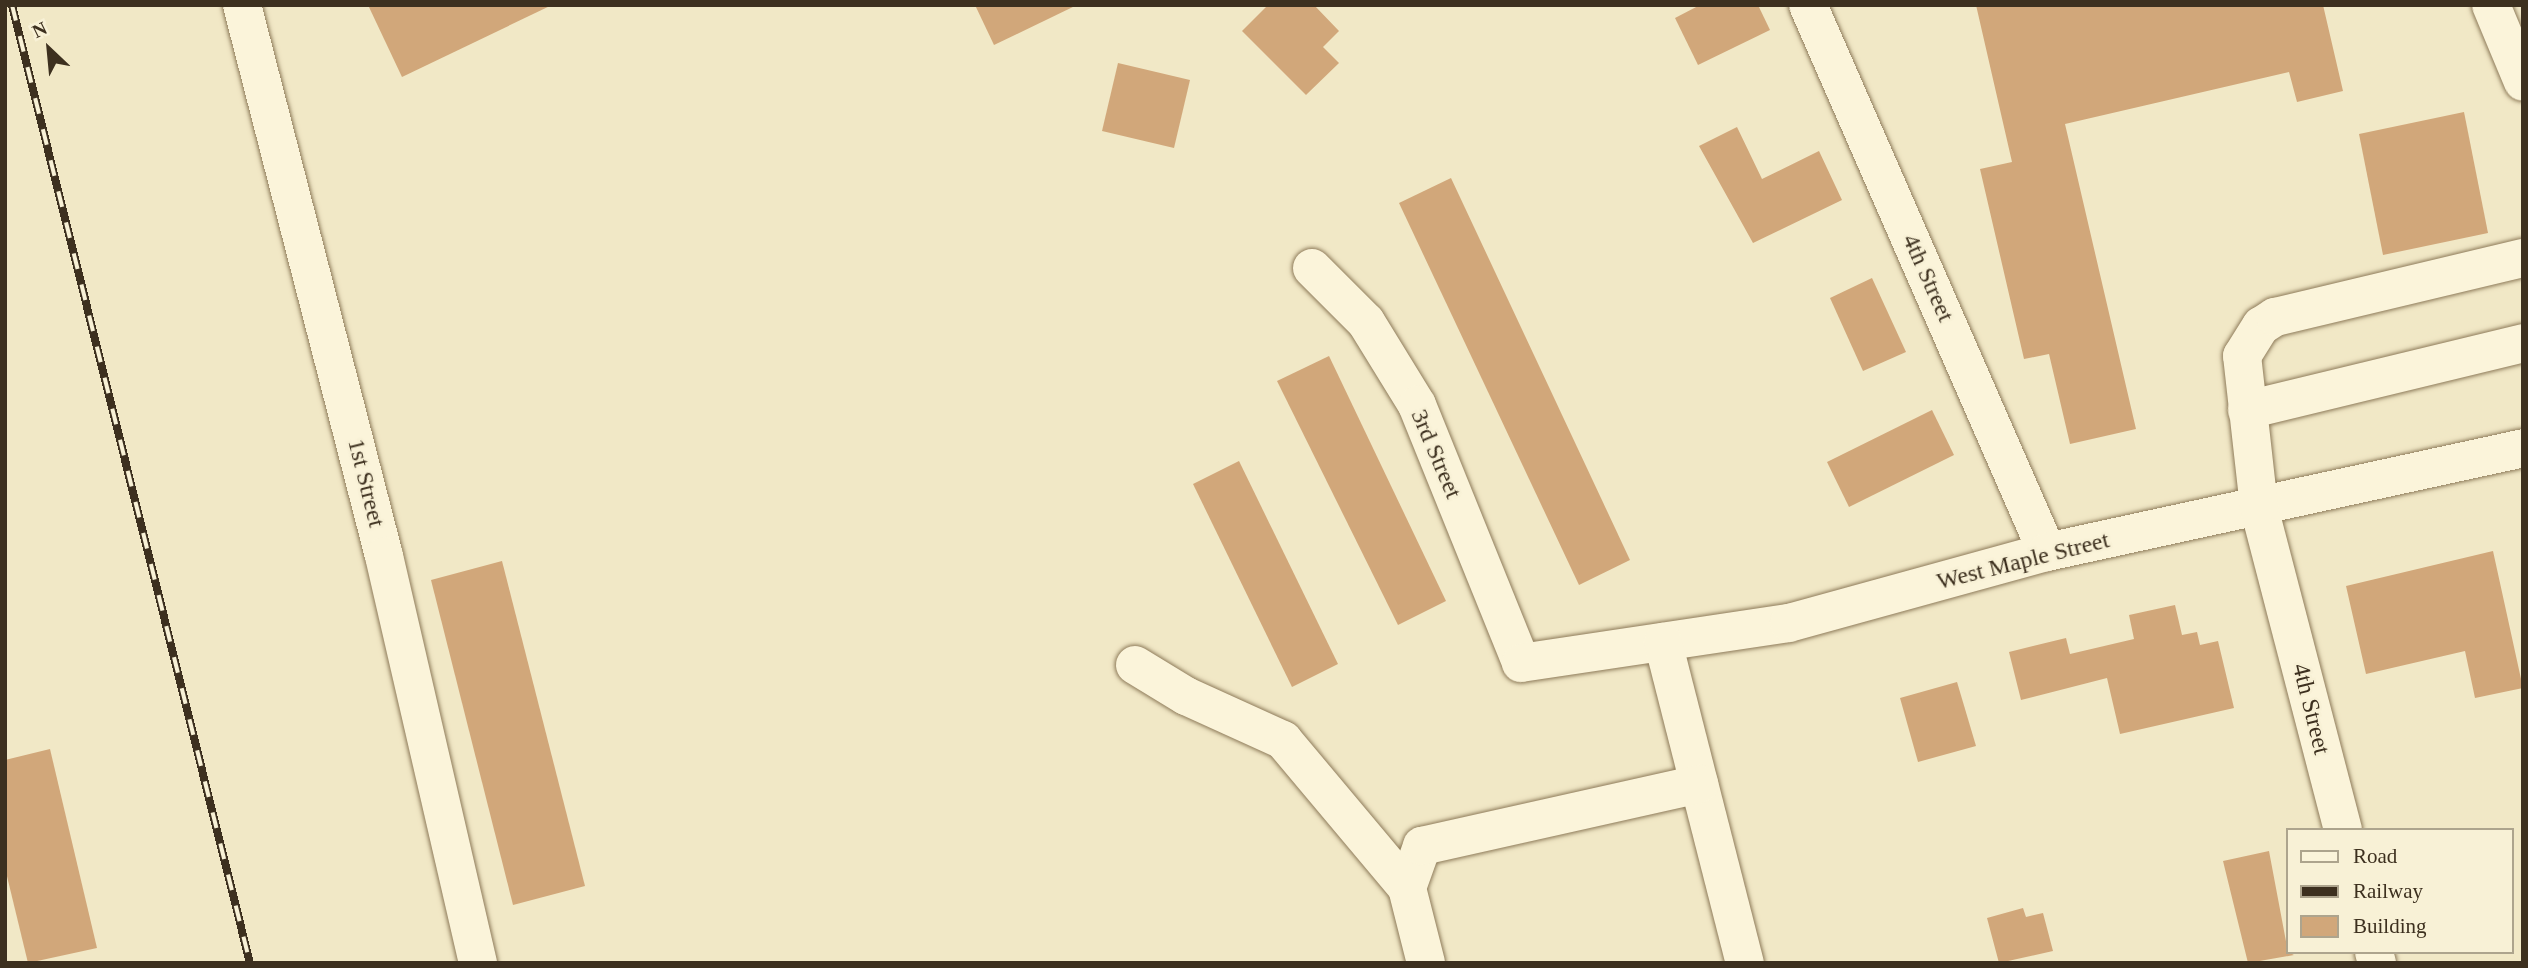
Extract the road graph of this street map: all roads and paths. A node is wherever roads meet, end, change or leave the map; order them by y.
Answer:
1 (242, 5) edge
2 (1808, 5) edge
3 (2491, 5) edge
4 (2523, 82) edge
5 (2523, 258) edge
6 (1312, 268) dead end
7 (2523, 343) edge
8 (2247, 410) junction
9 (2523, 448) edge
10 (2259, 507) junction
11 (2047, 552) junction
12 (1663, 642) junction
13 (1521, 663) joint
14 (1135, 666) dead end
15 (1699, 783) junction
16 (2342, 828) edge
17 (1407, 888) junction
18 (478, 963) edge
19 (1426, 963) edge
20 (1745, 963) edge

1 - 18 street, 1st Street
2 - 11 street, 4th Street
3 - 4 street
5 - 8 street, 4th Street
6 - 13 street, 3rd Street
7 - 8 street
8 - 10 street, 4th Street
9 - 10 street, West Maple Street
10 - 11 street, West Maple Street
10 - 16 street, 4th Street
11 - 12 street, West Maple Street
12 - 13 street, West Maple Street
12 - 15 street
14 - 17 street
15 - 17 street
15 - 20 street
17 - 19 street

